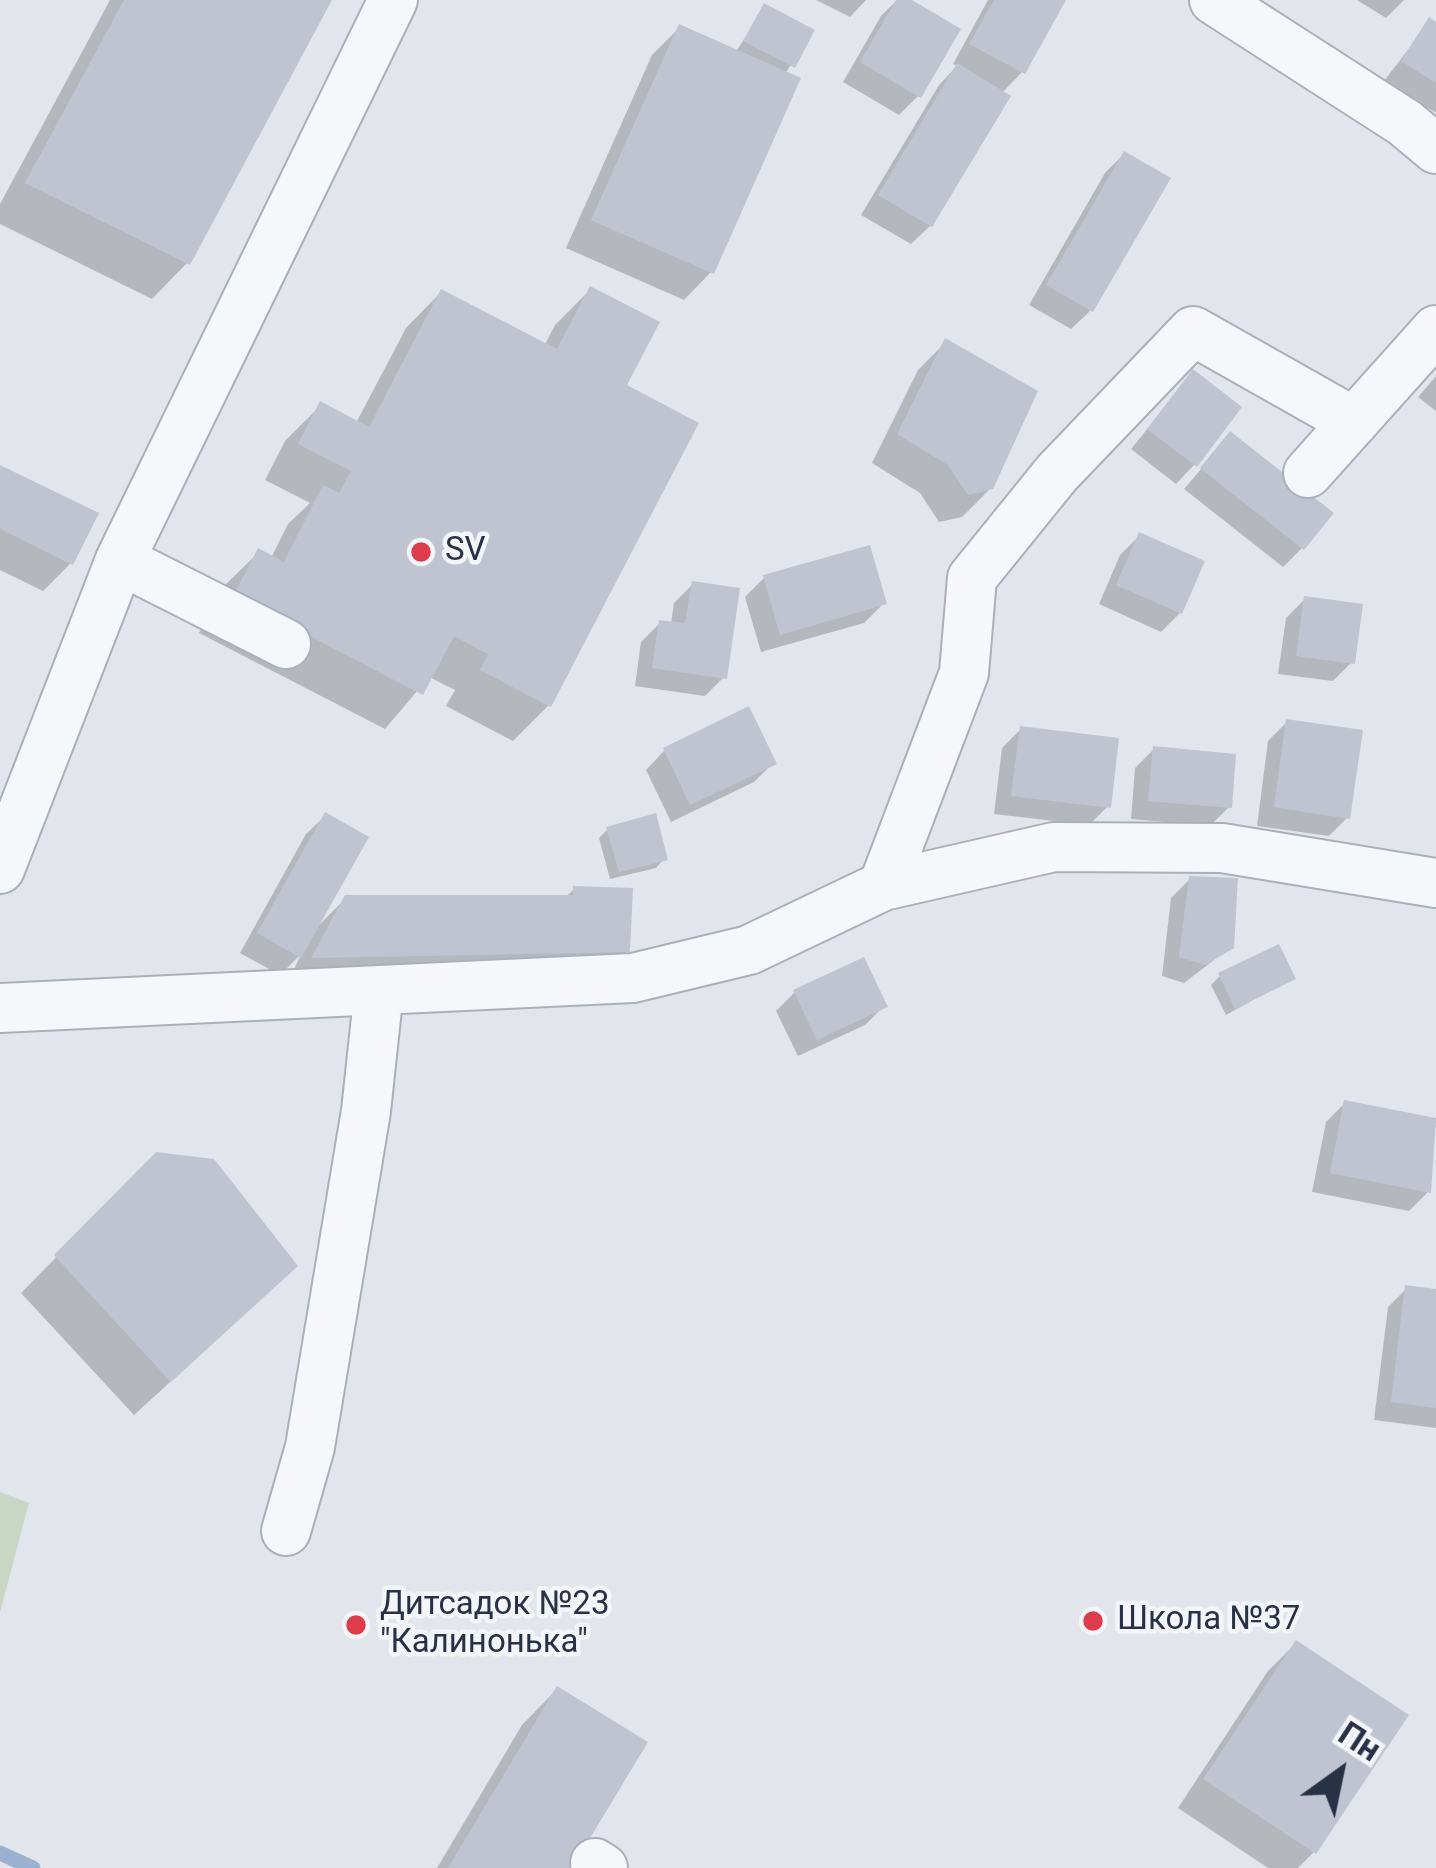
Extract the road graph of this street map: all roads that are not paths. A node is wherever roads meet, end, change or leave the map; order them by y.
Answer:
1 (394, 0) edge
2 (1214, 0) edge
3 (1436, 149) edge
4 (1436, 330) edge
5 (1354, 422) junction
6 (1308, 472) dead end
7 (120, 560) junction
8 (286, 644) dead end
9 (0, 869) edge
10 (1436, 883) edge
11 (883, 886) junction
12 (379, 990) junction
13 (0, 1008) edge
14 (286, 1531) dead end

1 - 7 street
2 - 3 street
4 - 5 street
5 - 6 street
5 - 11 street
7 - 8 street
7 - 9 street
10 - 11 street
11 - 12 street
12 - 13 street
12 - 14 street

